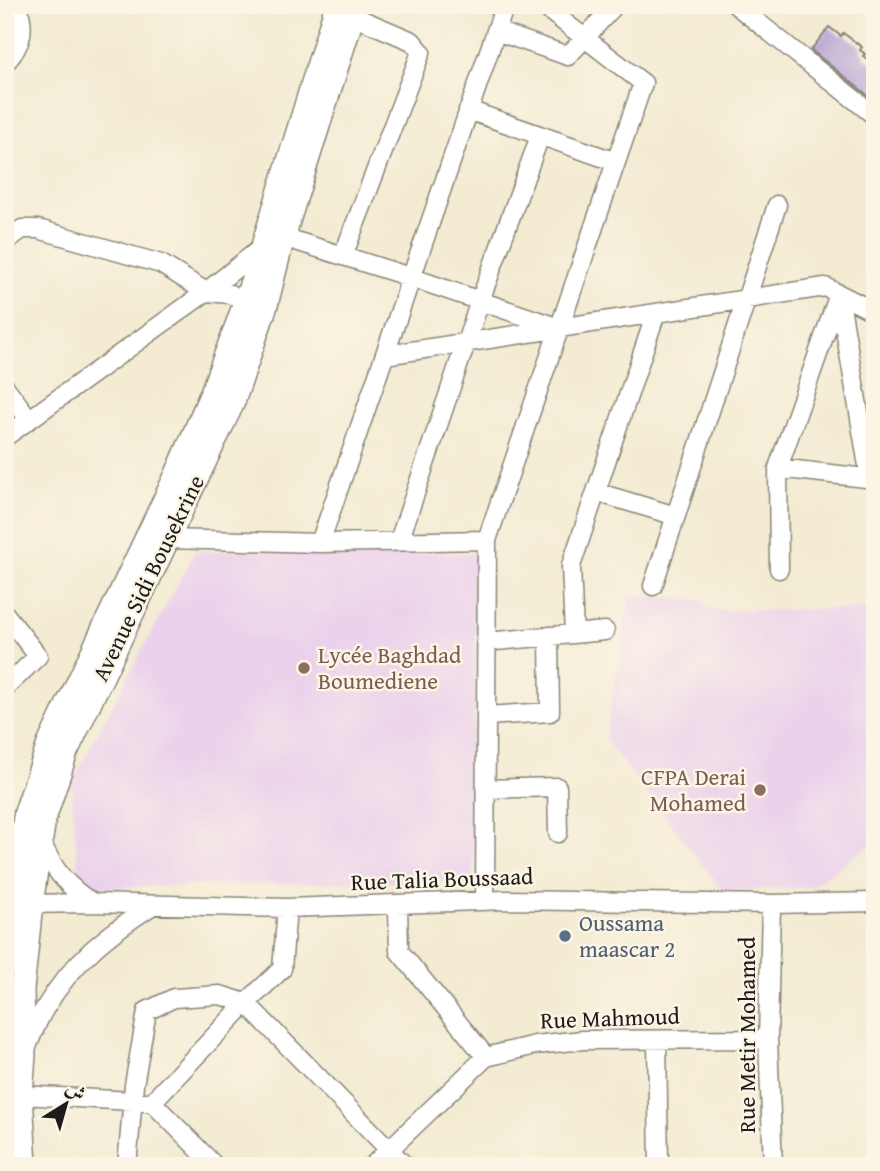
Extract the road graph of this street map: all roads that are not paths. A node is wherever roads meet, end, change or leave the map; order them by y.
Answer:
1 (17, 5) edge
2 (505, 5) edge
3 (542, 5) edge
4 (615, 5) edge
5 (736, 5) edge
6 (348, 9) edge
7 (496, 31) junction
8 (583, 38) junction
9 (5, 63) edge
10 (468, 110) junction
11 (875, 116) edge
12 (540, 136) junction
13 (616, 162) junction
14 (777, 205) dead end
15 (283, 237) junction
16 (5, 242) edge
17 (261, 248) junction
18 (343, 256) junction
19 (410, 277) junction
20 (206, 292) junction
21 (839, 294) junction
22 (748, 299) junction
23 (246, 301) junction
24 (480, 301) junction
25 (875, 312) edge
26 (656, 313) junction
27 (559, 328) junction
28 (466, 342) junction
29 (385, 355) junction
30 (5, 387) edge
31 (29, 419) junction
32 (5, 437) edge
33 (778, 468) junction
34 (873, 479) edge
35 (596, 492) junction
36 (676, 516) junction
37 (166, 539) junction
38 (487, 540) junction
39 (399, 541) junction
40 (320, 543) junction
41 (779, 569) dead end
42 (653, 586) dead end
43 (5, 614) edge
44 (605, 631) dead end
45 (575, 634) junction
46 (549, 636) junction
47 (486, 642) junction
48 (5, 688) edge
49 (486, 716) junction
50 (486, 789) junction
51 (558, 833) dead end
52 (41, 839) junction
53 (485, 901) junction
54 (875, 902) edge
55 (93, 903) junction
56 (21, 904) junction
57 (771, 904) junction
58 (153, 905) junction
59 (398, 906) junction
60 (287, 908) junction
61 (5, 962) edge
62 (246, 1003) junction
63 (768, 1039) junction
64 (657, 1041) junction
65 (24, 1055) junction
66 (486, 1057) junction
67 (21, 1095) junction
68 (132, 1102) junction
69 (152, 1102) junction
70 (387, 1149) junction
71 (24, 1166) edge
72 (128, 1166) edge
73 (215, 1166) edge
74 (372, 1166) edge
75 (405, 1166) edge
76 (659, 1166) edge
77 (773, 1166) edge

1 - 9 street
2 - 7 street
3 - 8 street
4 - 8 street
5 - 11 street
6 - 15 main road, Avenue Sidi Bousekrine
6 - 17 main road
6 - 18 street
7 - 8 street
7 - 10 street
8 - 13 street
10 - 12 street
10 - 19 street
12 - 13 street
12 - 24 street
13 - 27 street
14 - 22 street
15 - 17 street
15 - 18 street
15 - 37 main road, Avenue Sidi Bousekrine
16 - 20 street
17 - 20 street
17 - 23 main road
18 - 19 street
19 - 24 street
19 - 29 street
20 - 23 street
20 - 31 street
21 - 22 street
21 - 25 street
21 - 33 street
21 - 34 street
22 - 26 street
22 - 36 street
23 - 56 main road
24 - 27 street
24 - 28 street
26 - 27 street
26 - 35 street
27 - 28 street
27 - 38 street
28 - 29 street
28 - 39 street
29 - 40 street
30 - 31 street
31 - 32 street
33 - 34 street
33 - 41 street
35 - 36 street
35 - 45 street
36 - 42 street
37 - 40 street
37 - 52 main road, Avenue Sidi Bousekrine
38 - 39 street
38 - 47 street
39 - 40 street
43 - 48 street
44 - 45 street
45 - 46 street
46 - 47 street
46 - 49 street
47 - 49 street
49 - 50 street
50 - 51 street
50 - 53 street
52 - 55 street
52 - 56 main road, Avenue Sidi Bousekrine
53 - 57 street, Rue Talia Boussaad
53 - 59 street, Rue Talia Boussaad
54 - 57 street, Rue Talia Boussaad
55 - 56 street, Rue Talia Boussaad
55 - 58 street, Rue Talia Boussaad
56 - 61 main road
56 - 65 main road, Avenue Sidi Bousekrine
57 - 63 street, Rue Metir Mohamed
58 - 60 street, Rue Talia Boussaad
58 - 65 street
59 - 60 street, Rue Talia Boussaad
59 - 66 street
60 - 62 street
62 - 68 street
62 - 69 street
62 - 70 street
63 - 64 street, Rue Mahmoud
63 - 77 street, Rue Metir Mohamed
64 - 66 street, Rue Mahmoud
64 - 76 street
65 - 67 main road, Avenue Sidi Bousekrine
66 - 70 street, Rue Mahmoud
67 - 68 street
67 - 71 main road, Avenue Sidi Bousekrine
68 - 69 street
68 - 72 street
69 - 73 street
70 - 74 street, Rue Mahmoud
70 - 75 street

